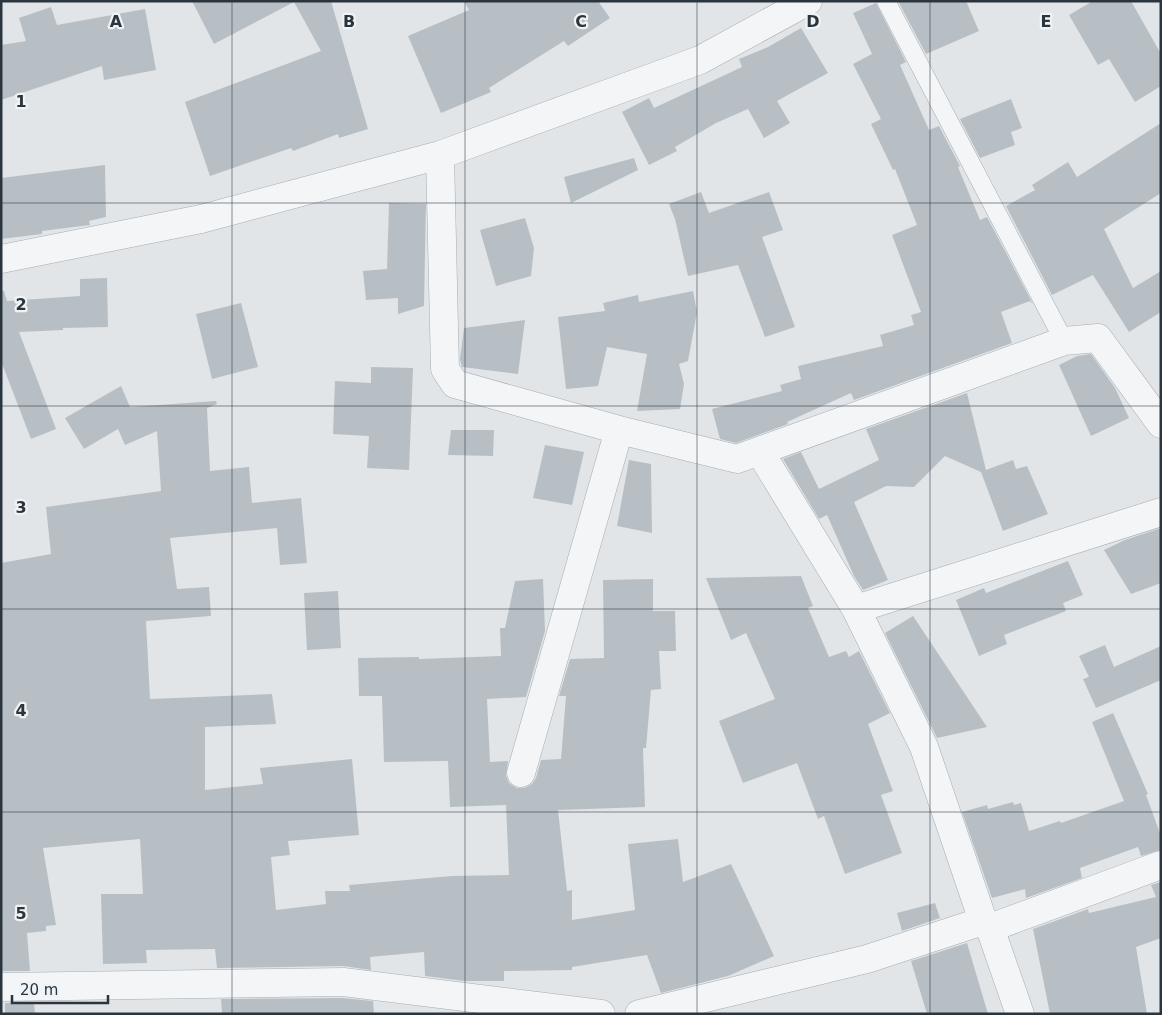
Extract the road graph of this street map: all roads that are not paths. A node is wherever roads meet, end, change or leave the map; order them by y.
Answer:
1 (808, 1) edge
2 (886, 1) edge
3 (440, 155) junction
4 (1, 258) edge
5 (1064, 341) junction
6 (1161, 424) edge
7 (619, 430) junction
8 (760, 452) junction
9 (1161, 512) edge
10 (856, 609) junction
11 (521, 773) dead end
12 (1161, 866) edge
13 (986, 924) junction
14 (1, 987) edge
15 (601, 1014) edge
16 (639, 1014) edge
17 (1020, 1014) edge

1 - 3 street
2 - 5 lane
3 - 4 street
3 - 7 street
5 - 6 street
5 - 8 street
7 - 8 street
7 - 11 street
8 - 10 street
9 - 10 street
10 - 13 street
12 - 13 street
13 - 16 street
13 - 17 street
14 - 15 street

